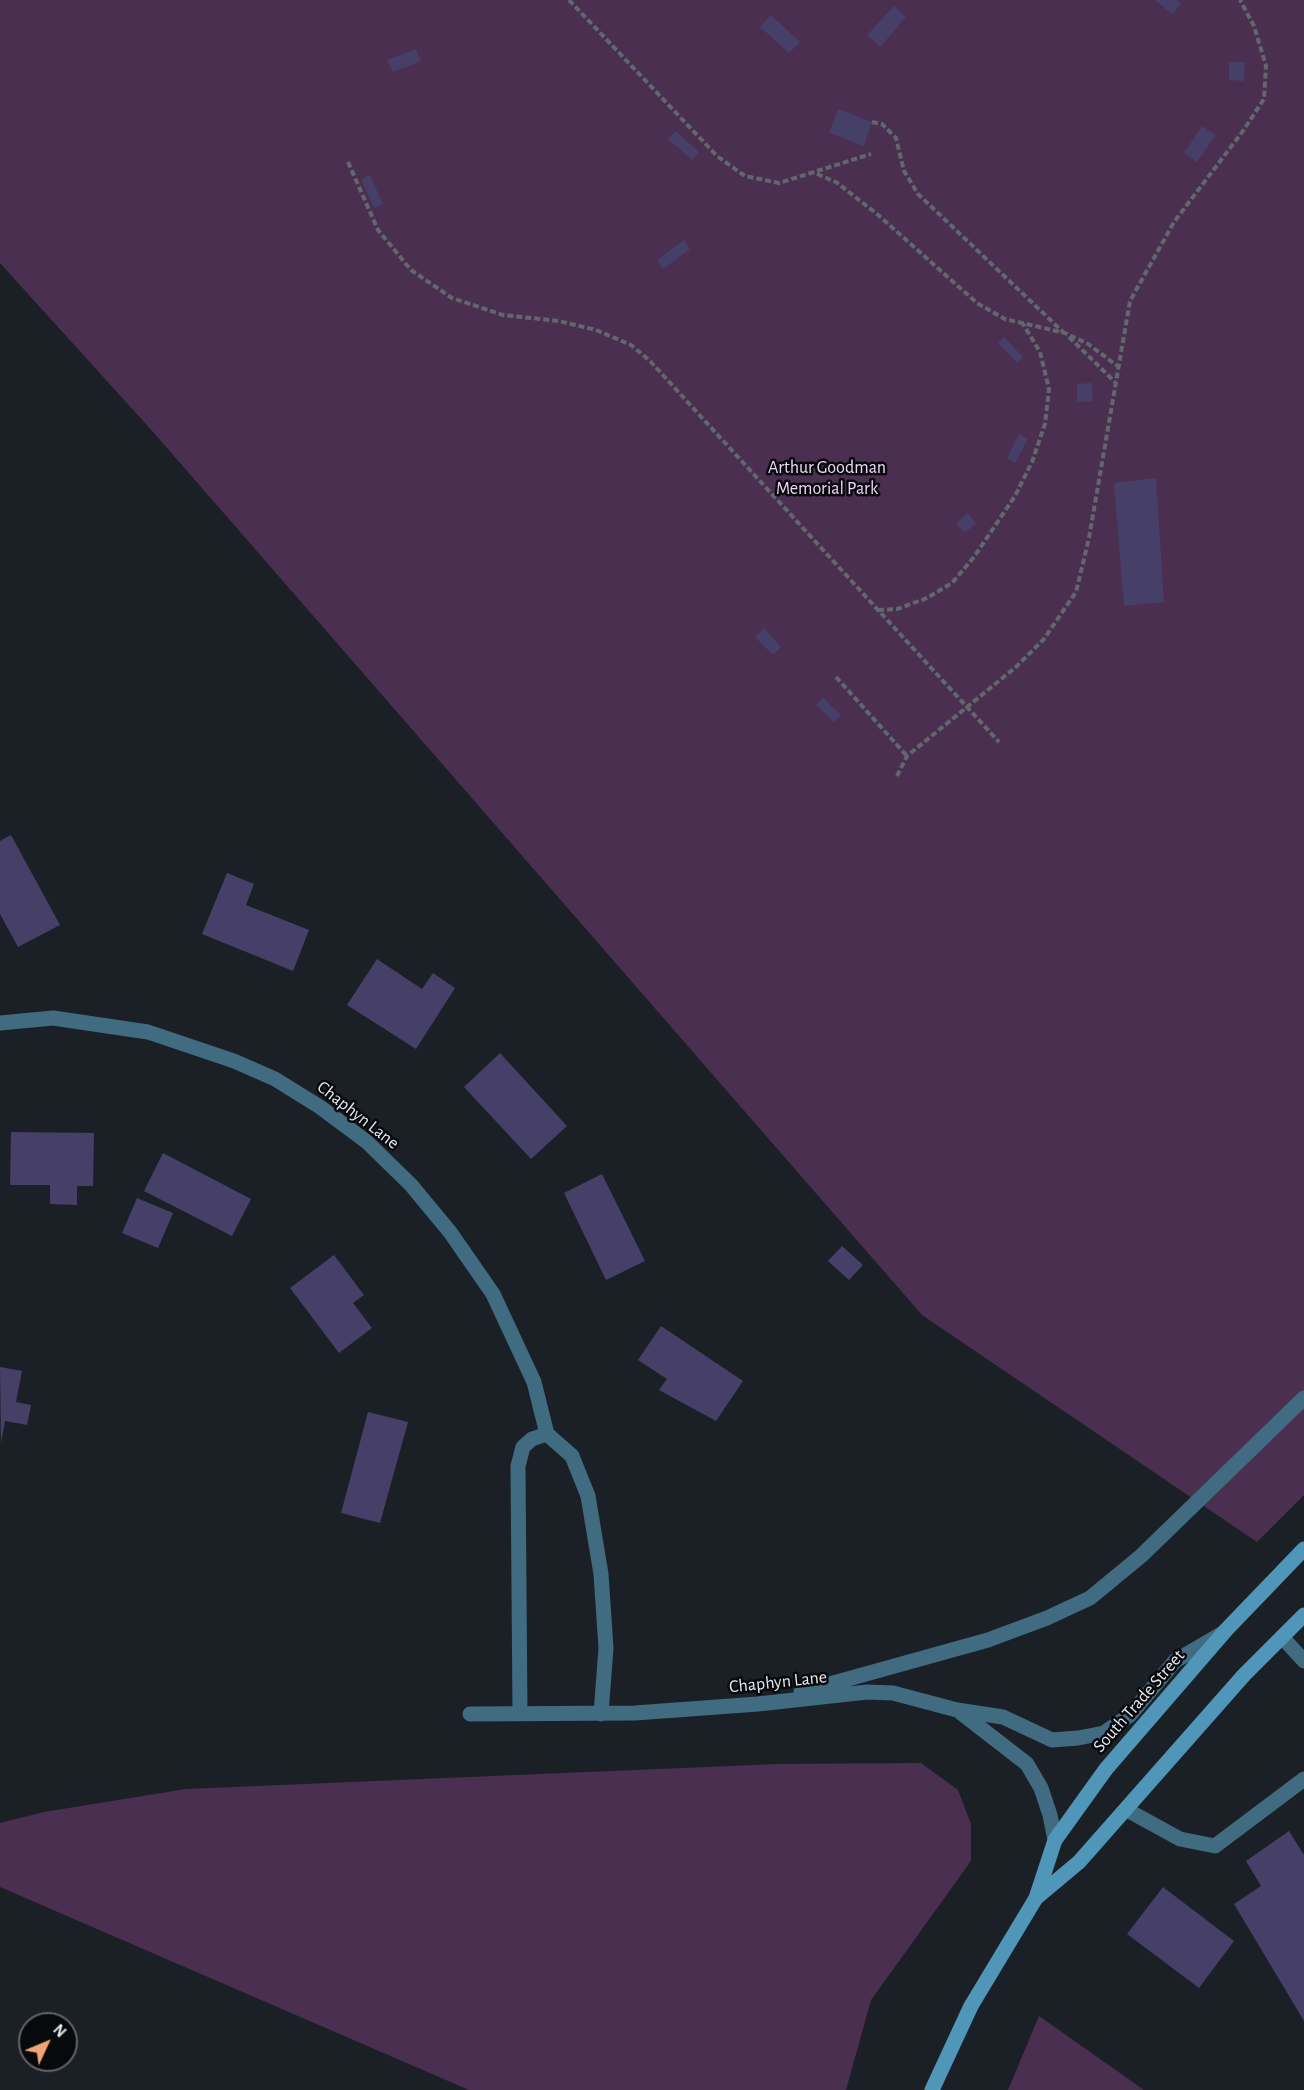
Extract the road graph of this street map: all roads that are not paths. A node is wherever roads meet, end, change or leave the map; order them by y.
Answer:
1 (0, 1023) edge
2 (1304, 1398) edge
3 (546, 1434) junction
4 (1304, 1549) edge
5 (1304, 1615) edge
6 (1226, 1630) junction
7 (1282, 1637) junction
8 (1304, 1661) edge
9 (758, 1704) junction
10 (957, 1710) junction
11 (520, 1713) junction
12 (470, 1714) dead end
13 (601, 1714) junction
14 (1304, 1779) edge
15 (1126, 1810) junction
16 (1055, 1840) junction
17 (1036, 1898) junction
18 (932, 2090) edge

1 - 3 street, Chaphyn Lane
2 - 9 street
3 - 11 street
3 - 13 street
4 - 6 main road, South Trade Street
5 - 7 main road, South Trade Street
6 - 10 street, Chaphyn Lane
6 - 16 main road, South Trade Street
7 - 8 street
7 - 15 main road, South Trade Street
9 - 10 street, Chaphyn Lane
9 - 13 street, Chaphyn Lane
10 - 16 street, Chaphyn Lane
11 - 12 street, Chaphyn Lane
11 - 13 street, Chaphyn Lane
14 - 15 street
15 - 17 main road, South Trade Street
16 - 17 main road, South Trade Street
17 - 18 main road, South Trade Street

